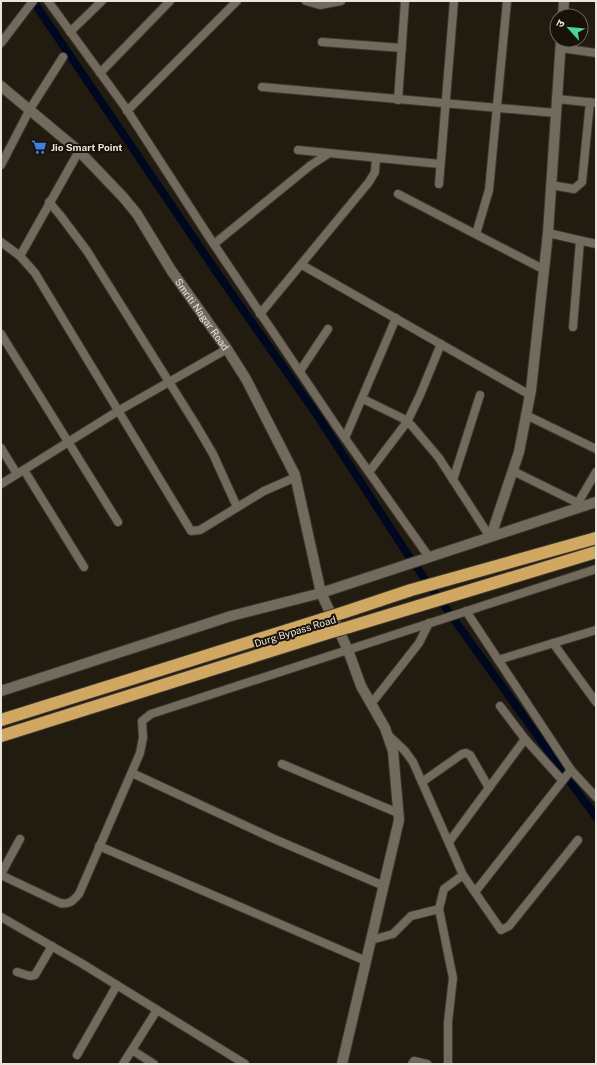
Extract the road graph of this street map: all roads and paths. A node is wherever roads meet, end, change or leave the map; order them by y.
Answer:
1 (48, 1) edge
2 (102, 1) edge
3 (170, 1) edge
4 (237, 1) edge
5 (306, 1) edge
6 (341, 1) edge
7 (405, 1) edge
8 (454, 1) edge
9 (507, 1) edge
10 (30, 2) edge
11 (70, 32) junction
12 (322, 42) dead end
13 (1, 43) edge
14 (402, 48) junction
15 (561, 48) edge
16 (578, 48) edge
17 (596, 52) edge
18 (63, 57) dead end
19 (100, 73) junction
20 (1, 86) edge
21 (262, 87) dead end
22 (557, 99) junction
23 (398, 100) junction
24 (593, 102) edge
25 (444, 105) junction
26 (30, 109) junction
27 (496, 109) junction
28 (127, 111) junction
29 (556, 113) junction
30 (298, 150) dead end
31 (79, 151) junction
32 (328, 154) junction
33 (376, 158) junction
34 (440, 164) junction
35 (1, 165) edge
36 (439, 184) dead end
37 (551, 185) junction
38 (398, 194) dead end
39 (49, 202) junction
40 (548, 233) junction
41 (476, 234) junction
42 (580, 241) junction
43 (1, 242) edge
44 (214, 244) junction
45 (596, 244) edge
46 (20, 256) junction
47 (302, 265) junction
48 (543, 269) junction
49 (260, 314) junction
50 (396, 318) junction
51 (573, 327) dead end
52 (328, 330) dead end
53 (1, 334) edge
54 (441, 344) junction
55 (227, 349) junction
56 (300, 371) junction
57 (168, 382) junction
58 (480, 395) dead end
59 (530, 395) junction
60 (363, 399) junction
61 (118, 410) junction
62 (526, 415) junction
63 (407, 422) junction
64 (345, 438) junction
65 (67, 442) junction
66 (1, 448) edge
67 (596, 449) edge
68 (513, 471) junction
69 (21, 472) junction
70 (369, 472) junction
71 (596, 472) edge
72 (296, 478) junction
73 (453, 480) junction
74 (1, 484) edge
75 (596, 502) edge
76 (576, 506) junction
77 (237, 507) junction
78 (118, 522) dead end
79 (491, 536) junction
80 (596, 538) edge
81 (596, 552) edge
82 (429, 557) junction
83 (84, 566) dead end
84 (596, 569) edge
85 (321, 593) junction
86 (466, 611) junction
87 (429, 623) junction
88 (596, 630) edge
89 (553, 643) junction
90 (348, 650) junction
91 (498, 660) junction
92 (1, 690) edge
93 (596, 702) edge
94 (371, 704) junction
95 (500, 706) dead end
96 (1, 720) edge
97 (388, 735) junction
98 (1, 736) edge
99 (525, 739) junction
100 (282, 764) dead end
101 (571, 770) junction
102 (132, 773) junction
103 (562, 780) junction
104 (422, 782) junction
105 (489, 788) junction
106 (596, 797) edge
107 (398, 813) junction
108 (20, 839) dead end
109 (578, 840) dead end
110 (449, 842) junction
111 (99, 846) junction
112 (1, 874) edge
113 (463, 875) junction
114 (384, 886) junction
115 (475, 892) junction
116 (439, 909) junction
117 (1, 917) edge
118 (371, 940) junction
119 (52, 946) junction
120 (366, 961) junction
121 (17, 972) dead end
122 (117, 985) junction
123 (157, 1010) junction
124 (132, 1050) junction
125 (77, 1055) dead end
126 (123, 1064) edge
127 (154, 1064) edge
128 (245, 1064) edge
129 (342, 1064) edge
130 (412, 1064) edge
131 (426, 1064) edge
132 (448, 1064) edge

1 - 11 street
2 - 11 street
3 - 19 street
4 - 28 street
5 - 6 street
7 - 14 street
8 - 25 street
9 - 27 street
10 - 13 street
11 - 19 street
12 - 14 street
14 - 23 street
15 - 22 street
16 - 17 street
18 - 26 street
19 - 28 street
20 - 26 street, Smriti Nagar Road
21 - 23 street
22 - 24 street
22 - 29 street
23 - 25 street
24 - 37 street
25 - 27 street
25 - 34 street
26 - 31 street, Smriti Nagar Road
26 - 35 street
27 - 29 street
27 - 41 street
28 - 44 street
29 - 37 street
30 - 32 street
31 - 39 street
31 - 55 street, Smriti Nagar Road
32 - 33 street
32 - 44 street
33 - 34 street
33 - 47 street
34 - 36 street
37 - 40 street
38 - 41 street
39 - 46 street
39 - 57 street
40 - 42 street
40 - 48 street
41 - 48 street
42 - 45 street
42 - 51 street
43 - 46 street
44 - 49 street
46 - 61 street
47 - 49 street
47 - 50 street
48 - 59 street
49 - 56 street
50 - 54 street
50 - 60 street
52 - 56 street
53 - 65 street
54 - 59 street
54 - 63 street
55 - 57 street
55 - 72 street, Smriti Nagar Road
56 - 64 street
57 - 61 street
57 - 77 street
58 - 73 street
59 - 62 street
60 - 63 street
60 - 64 street
61 - 65 street
61 - 77 street
62 - 67 street
62 - 68 street
63 - 70 street
63 - 73 street
64 - 70 street
65 - 69 street
65 - 78 street
66 - 69 street
68 - 76 street
68 - 79 street
69 - 74 street
69 - 83 street
70 - 82 street
71 - 76 street
72 - 77 street
72 - 85 street, Smriti Nagar Road
73 - 79 street
75 - 76 street
76 - 79 street
79 - 82 street
80 - 96 highway, Durg Bypass Road, bridge
81 - 98 highway, Durg Bypass Road, bridge
82 - 85 street
84 - 86 street
85 - 90 street, Smriti Nagar Road
85 - 92 street
86 - 87 street
86 - 91 street
87 - 90 street
87 - 94 street
88 - 89 street
89 - 91 street
89 - 93 street
90 - 94 street, Smriti Nagar Road
90 - 102 street
91 - 101 street
94 - 97 street, Smriti Nagar Road
95 - 99 street
97 - 104 street
97 - 107 street, Smriti Nagar Road
99 - 103 street
99 - 105 street
100 - 107 street
101 - 103 street
101 - 106 street
102 - 111 street
102 - 114 street
103 - 115 street
104 - 105 street
104 - 110 street
105 - 110 street
107 - 114 street, Smriti Nagar Road
108 - 112 street
109 - 115 street
110 - 113 street
111 - 112 street
111 - 120 street
113 - 115 street
113 - 116 street
114 - 118 street, Smriti Nagar Road
116 - 118 street
116 - 132 street
117 - 119 street
118 - 120 street, Smriti Nagar Road
119 - 121 street
119 - 122 street
120 - 129 street, Smriti Nagar Road
122 - 123 street
122 - 125 street
123 - 124 street
123 - 128 street
124 - 126 street
124 - 127 street
130 - 131 street

